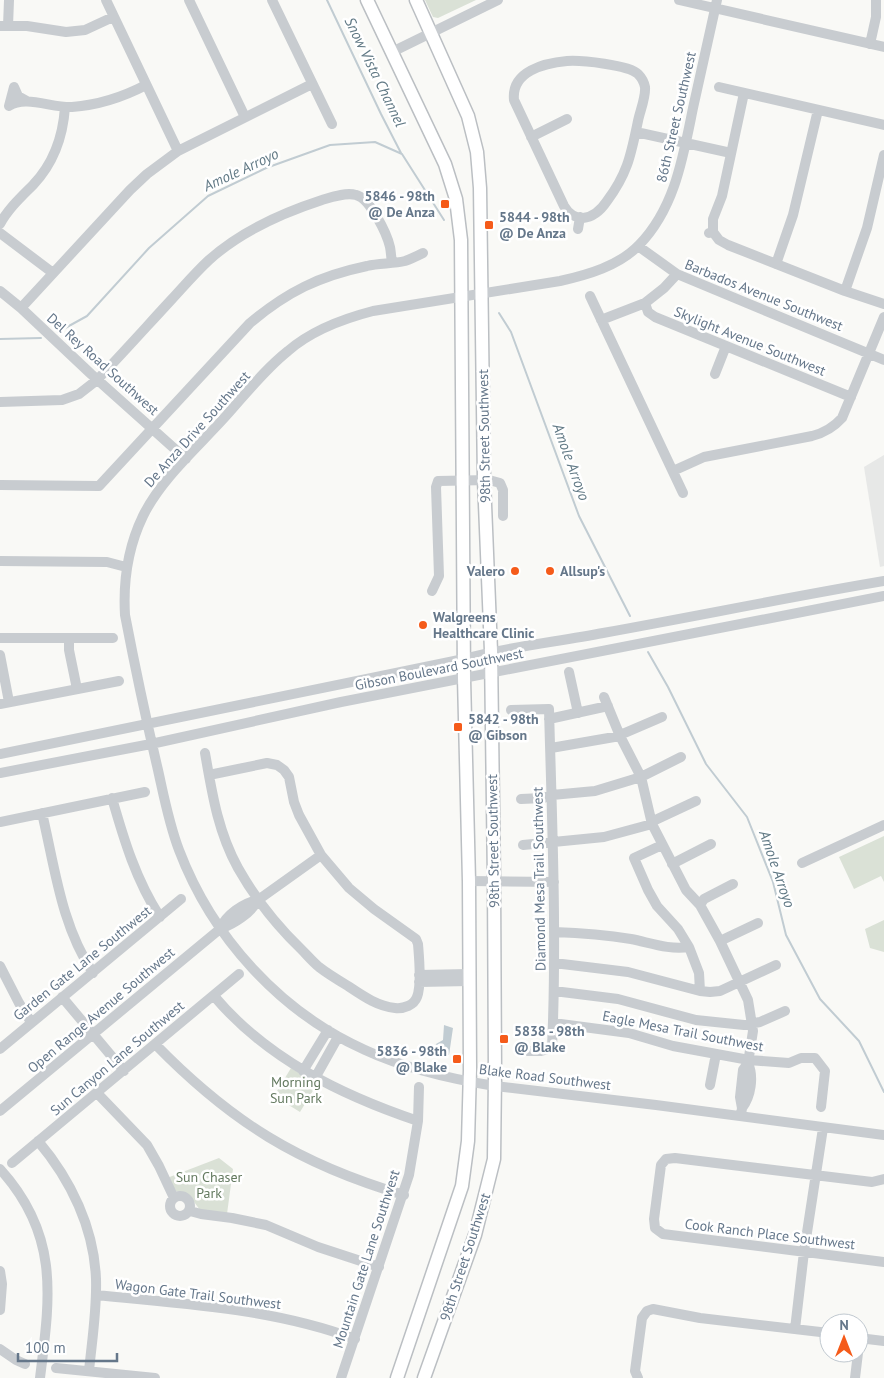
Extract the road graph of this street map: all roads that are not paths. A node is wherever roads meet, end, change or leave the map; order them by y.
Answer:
1 (9, 0) edge
2 (106, 0) edge
3 (189, 0) edge
4 (272, 0) edge
5 (367, 0) edge
6 (416, 0) edge
7 (498, 0) edge
8 (679, 0) edge
9 (876, 0) edge
10 (716, 4) edge
11 (114, 17) junction
12 (4, 26) edge
13 (431, 32) junction
14 (870, 44) junction
15 (884, 47) edge
16 (392, 52) junction
17 (312, 84) junction
18 (146, 85) junction
19 (719, 87) dead end
20 (744, 93) junction
21 (27, 101) dead end
22 (65, 107) junction
23 (818, 110) junction
24 (245, 116) junction
25 (567, 119) dead end
26 (332, 124) dead end
27 (884, 125) edge
28 (636, 132) junction
29 (531, 137) junction
30 (686, 143) junction
31 (178, 150) junction
32 (731, 153) junction
33 (884, 155) edge
34 (580, 218) junction
35 (0, 224) edge
36 (578, 229) dead end
37 (0, 233) edge
38 (638, 246) junction
39 (423, 253) dead end
40 (392, 262) junction
41 (776, 264) junction
42 (53, 273) junction
43 (677, 274) junction
44 (0, 291) edge
45 (845, 291) junction
46 (483, 294) junction
47 (590, 296) dead end
48 (460, 297) junction
49 (645, 303) junction
50 (884, 304) edge
51 (21, 308) junction
52 (884, 317) edge
53 (601, 320) junction
54 (726, 346) junction
55 (869, 353) junction
56 (884, 360) edge
57 (715, 374) dead end
58 (97, 380) junction
59 (851, 397) junction
60 (0, 402) edge
61 (153, 428) junction
62 (186, 459) junction
63 (673, 471) junction
64 (462, 480) junction
65 (484, 480) junction
66 (0, 485) edge
67 (683, 493) dead end
68 (503, 516) dead end
69 (0, 561) edge
70 (126, 567) junction
71 (884, 581) edge
72 (432, 591) dead end
73 (884, 596) edge
74 (0, 638) edge
75 (69, 638) junction
76 (113, 638) dead end
77 (491, 651) junction
78 (0, 655) edge
79 (464, 659) junction
80 (569, 672) dead end
81 (491, 673) junction
82 (464, 678) junction
83 (119, 681) dead end
84 (77, 689) junction
85 (5, 703) edge
86 (511, 710) dead end
87 (578, 713) junction
88 (549, 714) junction
89 (662, 717) dead end
90 (149, 734) junction
91 (620, 736) junction
92 (551, 748) junction
93 (204, 753) dead end
94 (0, 754) edge
95 (681, 757) dead end
96 (0, 773) edge
97 (209, 775) junction
98 (641, 777) junction
99 (145, 792) dead end
100 (552, 795) junction
101 (112, 798) junction
102 (521, 799) dead end
103 (696, 801) dead end
104 (42, 813) junction
105 (0, 822) edge
106 (651, 823) junction
107 (884, 825) edge
108 (553, 841) junction
109 (711, 844) dead end
110 (523, 845) dead end
111 (662, 845) junction
112 (321, 855) junction
113 (802, 863) dead end
114 (672, 864) junction
115 (470, 881) junction
116 (494, 882) junction
117 (554, 882) junction
118 (733, 884) dead end
119 (181, 899) dead end
120 (258, 900) junction
121 (700, 905) junction
122 (160, 917) junction
123 (758, 923) dead end
124 (220, 929) junction
125 (554, 932) junction
126 (720, 941) junction
127 (688, 947) junction
128 (554, 964) junction
129 (776, 965) dead end
130 (0, 966) edge
131 (93, 972) junction
132 (238, 974) dead end
133 (469, 977) junction
134 (419, 978) junction
135 (740, 982) junction
136 (554, 991) junction
137 (700, 991) junction
138 (214, 996) junction
139 (62, 997) junction
140 (785, 1011) dead end
141 (31, 1022) junction
142 (553, 1023) junction
143 (752, 1024) junction
144 (328, 1030) junction
145 (94, 1033) junction
146 (338, 1036) junction
147 (155, 1044) junction
148 (0, 1049) edge
149 (522, 1051) dead end
150 (314, 1052) junction
151 (716, 1054) junction
152 (327, 1058) junction
153 (749, 1061) junction
154 (124, 1071) junction
155 (303, 1071) junction
156 (315, 1078) junction
157 (470, 1082) junction
158 (710, 1085) dead end
159 (495, 1086) junction
160 (419, 1087) dead end
161 (97, 1093) junction
162 (821, 1107) dead end
163 (0, 1111) edge
164 (742, 1112) junction
165 (418, 1120) junction
166 (823, 1128) junction
167 (884, 1135) edge
168 (38, 1141) junction
169 (12, 1163) dead end
170 (0, 1169) edge
171 (816, 1174) junction
172 (884, 1179) edge
173 (404, 1195) junction
174 (174, 1198) junction
175 (190, 1211) junction
176 (804, 1252) junction
177 (884, 1262) edge
178 (379, 1267) junction
179 (0, 1272) edge
180 (96, 1295) junction
181 (0, 1310) edge
182 (794, 1329) junction
183 (819, 1333) edge
184 (354, 1339) junction
185 (869, 1339) edge
186 (884, 1341) edge
187 (0, 1348) edge
188 (857, 1363) edge
189 (25, 1364) dead end
190 (56, 1368) dead end
191 (88, 1370) junction
192 (638, 1377) edge
193 (40, 1378) edge
194 (155, 1378) edge
195 (341, 1378) edge
196 (397, 1378) edge
197 (424, 1378) edge
198 (855, 1378) edge

1 - 12 street
2 - 11 street
3 - 24 street
4 - 17 street
5 - 16 main road, 98th Street Southwest
6 - 13 main road, 98th Street Southwest
7 - 13 street
8 - 10 street
9 - 14 street
10 - 14 street
10 - 30 street, 86th Street Southwest
11 - 12 street
11 - 18 street
13 - 16 street
13 - 46 main road, 98th Street Southwest
14 - 15 street
16 - 48 main road, 98th Street Southwest
17 - 24 street
17 - 26 street
18 - 22 street
18 - 31 street
19 - 20 street
20 - 23 street
20 - 32 street
21 - 22 street
22 - 35 street
23 - 27 street
23 - 41 street
24 - 31 street
25 - 29 street
28 - 29 street
28 - 30 street
28 - 34 street
29 - 34 street
30 - 32 street
30 - 38 street, 86th Street Southwest
31 - 42 street
32 - 41 street
33 - 45 street
34 - 36 street
37 - 42 street
38 - 43 street, Barbados Avenue Southwest
38 - 46 street, 86th Street Southwest
39 - 40 street
40 - 58 street
40 - 61 street
41 - 45 street
42 - 51 street
43 - 49 street
43 - 55 street, Barbados Avenue Southwest
44 - 51 street, Del Rey Road Southwest
45 - 50 street
46 - 48 street, De Anza Drive Southwest
46 - 65 main road, 98th Street Southwest
47 - 53 street
48 - 62 street, De Anza Drive Southwest
48 - 64 main road, 98th Street Southwest
49 - 53 street
49 - 54 street, Skylight Avenue Southwest
51 - 58 street, Del Rey Road Southwest
52 - 55 street
53 - 63 street
54 - 57 street
54 - 59 street, Skylight Avenue Southwest
55 - 56 street, Barbados Avenue Southwest
55 - 59 street
58 - 60 street
58 - 61 street, Del Rey Road Southwest
59 - 63 street
61 - 62 street, Del Rey Road Southwest
61 - 66 street
62 - 70 street, De Anza Drive Southwest
63 - 67 street
64 - 65 street
64 - 72 street
64 - 79 main road, 98th Street Southwest
65 - 68 street
65 - 77 main road, 98th Street Southwest
69 - 70 street
70 - 90 street, De Anza Drive Southwest
71 - 77 street, Gibson Boulevard Southwest
73 - 81 street, Gibson Boulevard Southwest
74 - 75 street
75 - 76 street
75 - 84 street
77 - 79 street, Gibson Boulevard Southwest
77 - 81 main road, 98th Street Southwest
78 - 85 street
79 - 82 main road, 98th Street Southwest
79 - 90 street, Gibson Boulevard Southwest
80 - 87 street
81 - 82 street, Gibson Boulevard Southwest
81 - 116 main road, 98th Street Southwest
82 - 90 street, Gibson Boulevard Southwest
82 - 115 main road, 98th Street Southwest
83 - 84 street
84 - 85 street
86 - 88 street
87 - 88 street
87 - 91 street
88 - 92 street, Diamond Mesa Trail Southwest
89 - 91 street
90 - 94 street, Gibson Boulevard Southwest
90 - 96 street, Gibson Boulevard Southwest
90 - 124 street, Blake Road Southwest
91 - 92 street
91 - 98 street
92 - 100 street, Diamond Mesa Trail Southwest
93 - 97 street
95 - 98 street
97 - 112 street
97 - 120 street
98 - 100 street
98 - 106 street
99 - 101 street
100 - 102 street
100 - 108 street, Diamond Mesa Trail Southwest
101 - 104 street
101 - 122 street
103 - 106 street
104 - 105 street
104 - 131 street
106 - 108 street
106 - 111 street
107 - 113 street
108 - 110 street
108 - 117 street, Diamond Mesa Trail Southwest
109 - 114 street
111 - 114 street
111 - 127 street
112 - 120 street, Open Range Avenue Southwest
112 - 134 street
114 - 121 street
115 - 116 street
115 - 133 main road, 98th Street Southwest
116 - 117 street
116 - 159 main road, 98th Street Southwest
117 - 125 street, Diamond Mesa Trail Southwest
118 - 121 street
119 - 122 street, Garden Gate Lane Southwest
120 - 124 street, Open Range Avenue Southwest
120 - 134 street
121 - 126 street
122 - 131 street, Garden Gate Lane Southwest
123 - 126 street
124 - 144 street, Blake Road Southwest
124 - 145 street, Open Range Avenue Southwest
125 - 127 street
125 - 128 street, Diamond Mesa Trail Southwest
126 - 135 street
127 - 137 street
128 - 136 street, Diamond Mesa Trail Southwest
128 - 137 street
129 - 135 street
130 - 141 street
131 - 139 street, Garden Gate Lane Southwest
132 - 138 street, Sun Canyon Lane Southwest
133 - 134 street
133 - 157 main road, 98th Street Southwest
135 - 137 street
135 - 143 street
136 - 142 street, Diamond Mesa Trail Southwest
136 - 143 street
138 - 147 street, Sun Canyon Lane Southwest
138 - 155 street
139 - 141 street, Garden Gate Lane Southwest
139 - 145 street
140 - 143 street
141 - 148 street, Garden Gate Lane Southwest
142 - 149 street, Diamond Mesa Trail Southwest
142 - 151 street, Eagle Mesa Trail Southwest
143 - 153 street
144 - 146 street, Blake Road Southwest
144 - 150 street
145 - 154 street
145 - 163 street, Open Range Avenue Southwest
146 - 152 street
146 - 157 street, Blake Road Southwest
147 - 154 street, Sun Canyon Lane Southwest
147 - 173 street
150 - 152 street
150 - 155 street
151 - 153 street, Eagle Mesa Trail Southwest
151 - 158 street
152 - 156 street
153 - 162 street, Eagle Mesa Trail Southwest
153 - 164 street
154 - 161 street, Sun Canyon Lane Southwest
155 - 156 street
156 - 165 street
157 - 159 street, Blake Road Southwest
157 - 196 main road, 98th Street Southwest
159 - 164 street, Blake Road Southwest
159 - 197 main road, 98th Street Southwest
160 - 165 street, Mountain Gate Lane Southwest
161 - 168 street, Sun Canyon Lane Southwest
161 - 174 street
164 - 166 street, Blake Road Southwest
165 - 173 street, Mountain Gate Lane Southwest
166 - 167 street, Blake Road Southwest
166 - 171 street
168 - 169 street, Sun Canyon Lane Southwest
168 - 180 street
170 - 193 street
171 - 172 street
171 - 176 street
171 - 176 street, Cook Ranch Place Southwest
173 - 178 street, Mountain Gate Lane Southwest
174 - 175 street
174 - 175 street
175 - 178 street
176 - 177 street, Cook Ranch Place Southwest
176 - 182 street
178 - 184 street, Mountain Gate Lane Southwest
179 - 181 street
180 - 184 street, Wagon Gate Trail Southwest
180 - 191 street
182 - 183 street
182 - 192 street
184 - 195 street, Mountain Gate Lane Southwest
185 - 186 street
187 - 189 street
188 - 198 street
190 - 191 street
191 - 194 street

